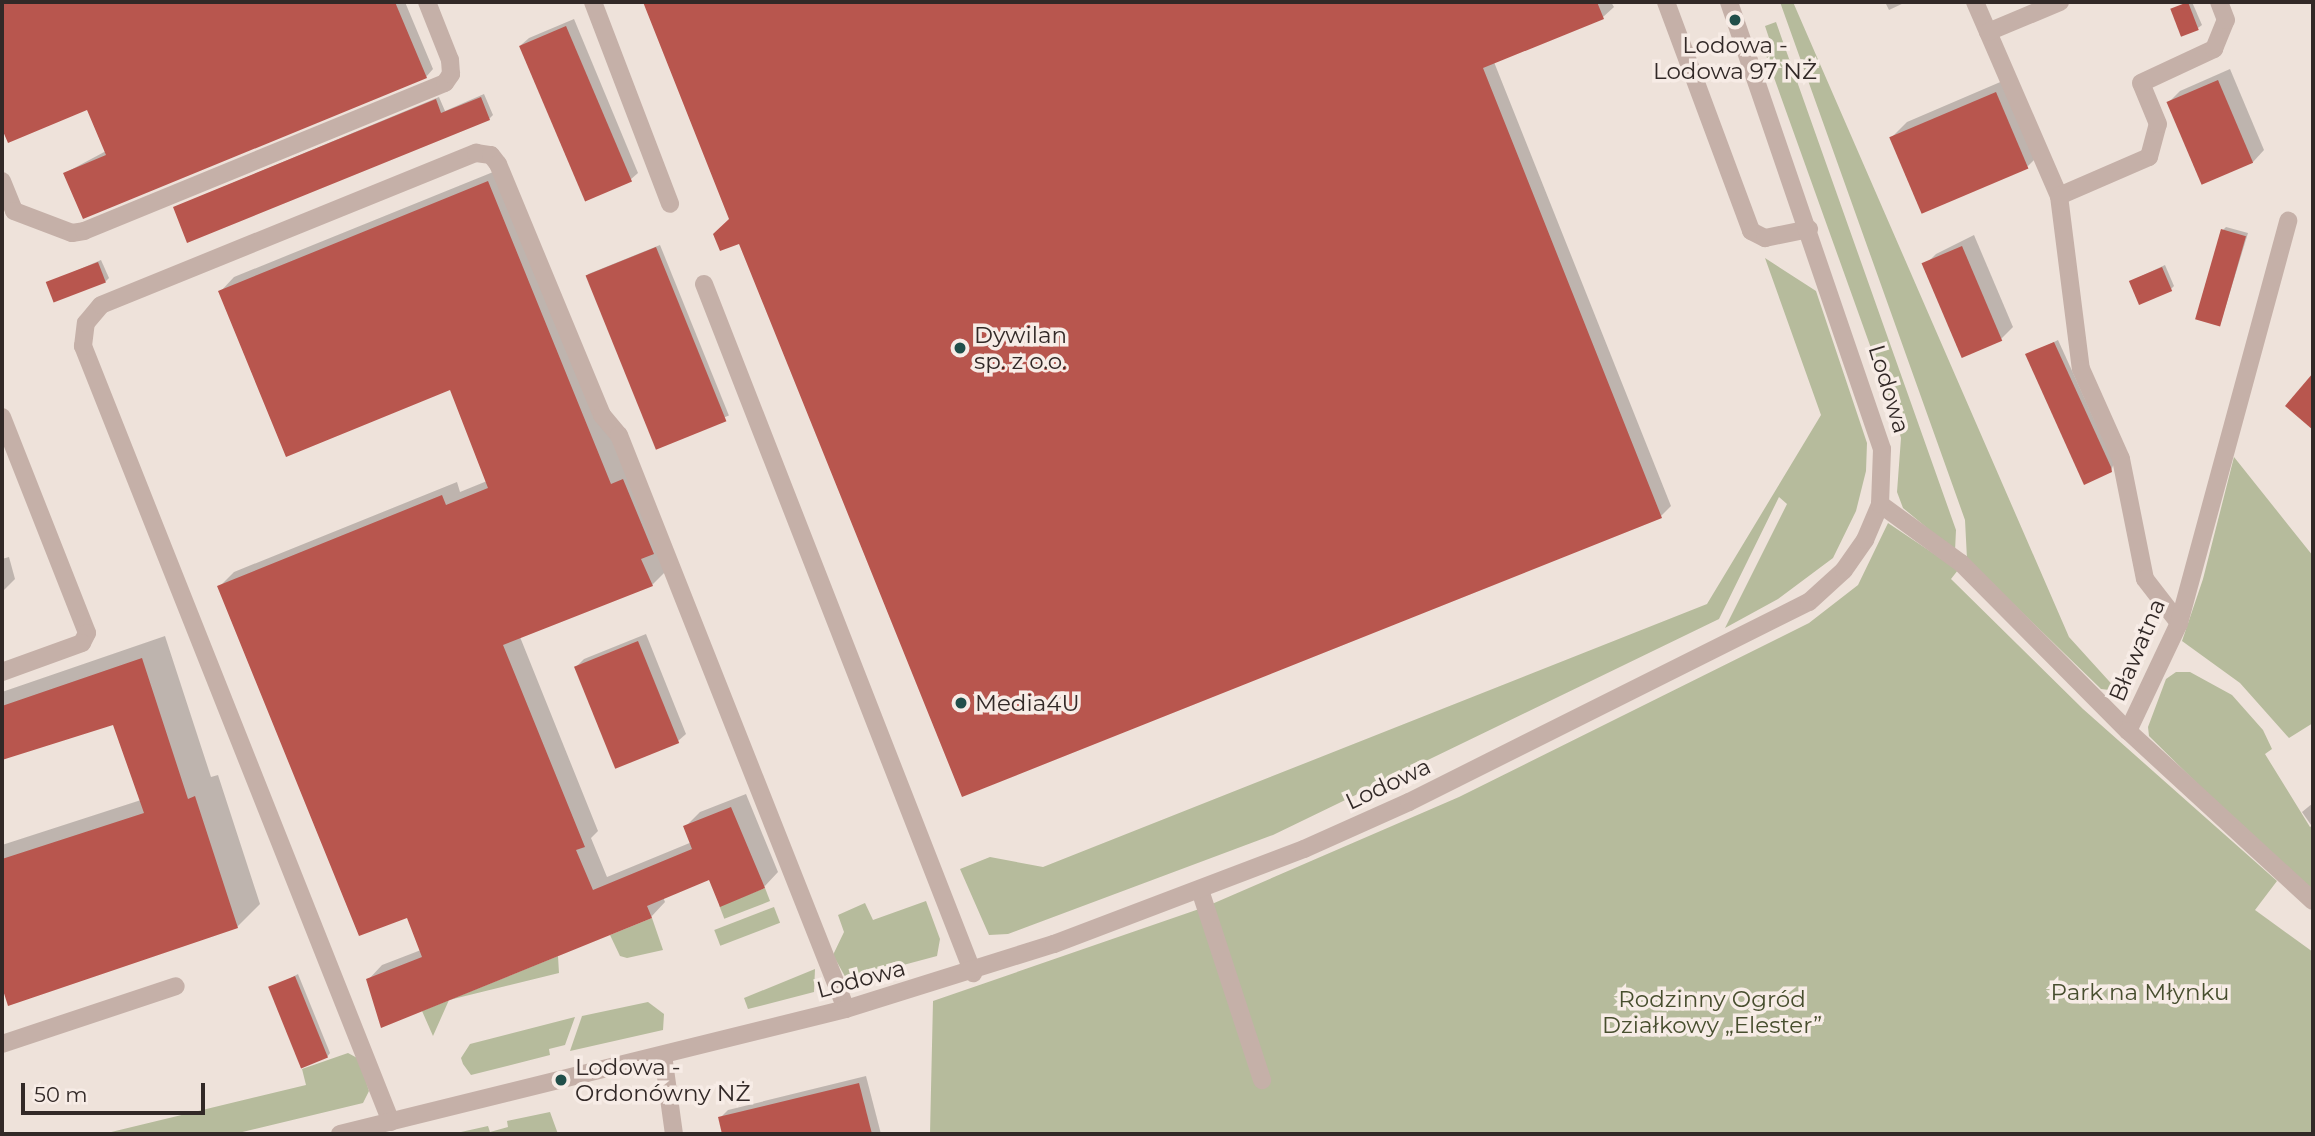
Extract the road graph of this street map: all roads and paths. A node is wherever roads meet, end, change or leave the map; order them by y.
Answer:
1 (427, 2) edge
2 (593, 2) edge
3 (1665, 2) edge
4 (1729, 2) edge
5 (1975, 2) edge
6 (2060, 2) edge
7 (2219, 2) edge
8 (1988, 32) junction
9 (2, 181) edge
10 (2059, 196) junction
11 (670, 204) dead end
12 (2288, 221) dead end
13 (1809, 229) junction
14 (704, 284) dead end
15 (2, 417) edge
16 (1880, 504) junction
17 (2179, 623) junction
18 (2, 672) edge
19 (2128, 731) junction
20 (1200, 890) junction
21 (2313, 901) edge
22 (973, 974) junction
23 (176, 986) dead end
24 (846, 1009) junction
25 (2, 1044) edge
26 (663, 1055) junction
27 (1262, 1080) dead end
28 (391, 1122) junction
29 (340, 1134) edge
30 (674, 1134) edge

1 - 9 street
2 - 11 street
3 - 13 street
4 - 13 street, Lodowa
5 - 8 street
6 - 8 street
7 - 10 street
8 - 10 street
10 - 17 street
12 - 17 street, Bławatna
13 - 16 street, Lodowa
14 - 22 street
15 - 18 street
16 - 19 street, Bławatna
16 - 20 street, Lodowa
17 - 19 street, Bławatna
19 - 21 street
20 - 22 street, Lodowa
20 - 27 street
22 - 24 street, Lodowa
23 - 25 street
24 - 26 street, Lodowa
24 - 28 street
26 - 28 street, Lodowa
26 - 30 street
28 - 29 street, Lodowa

